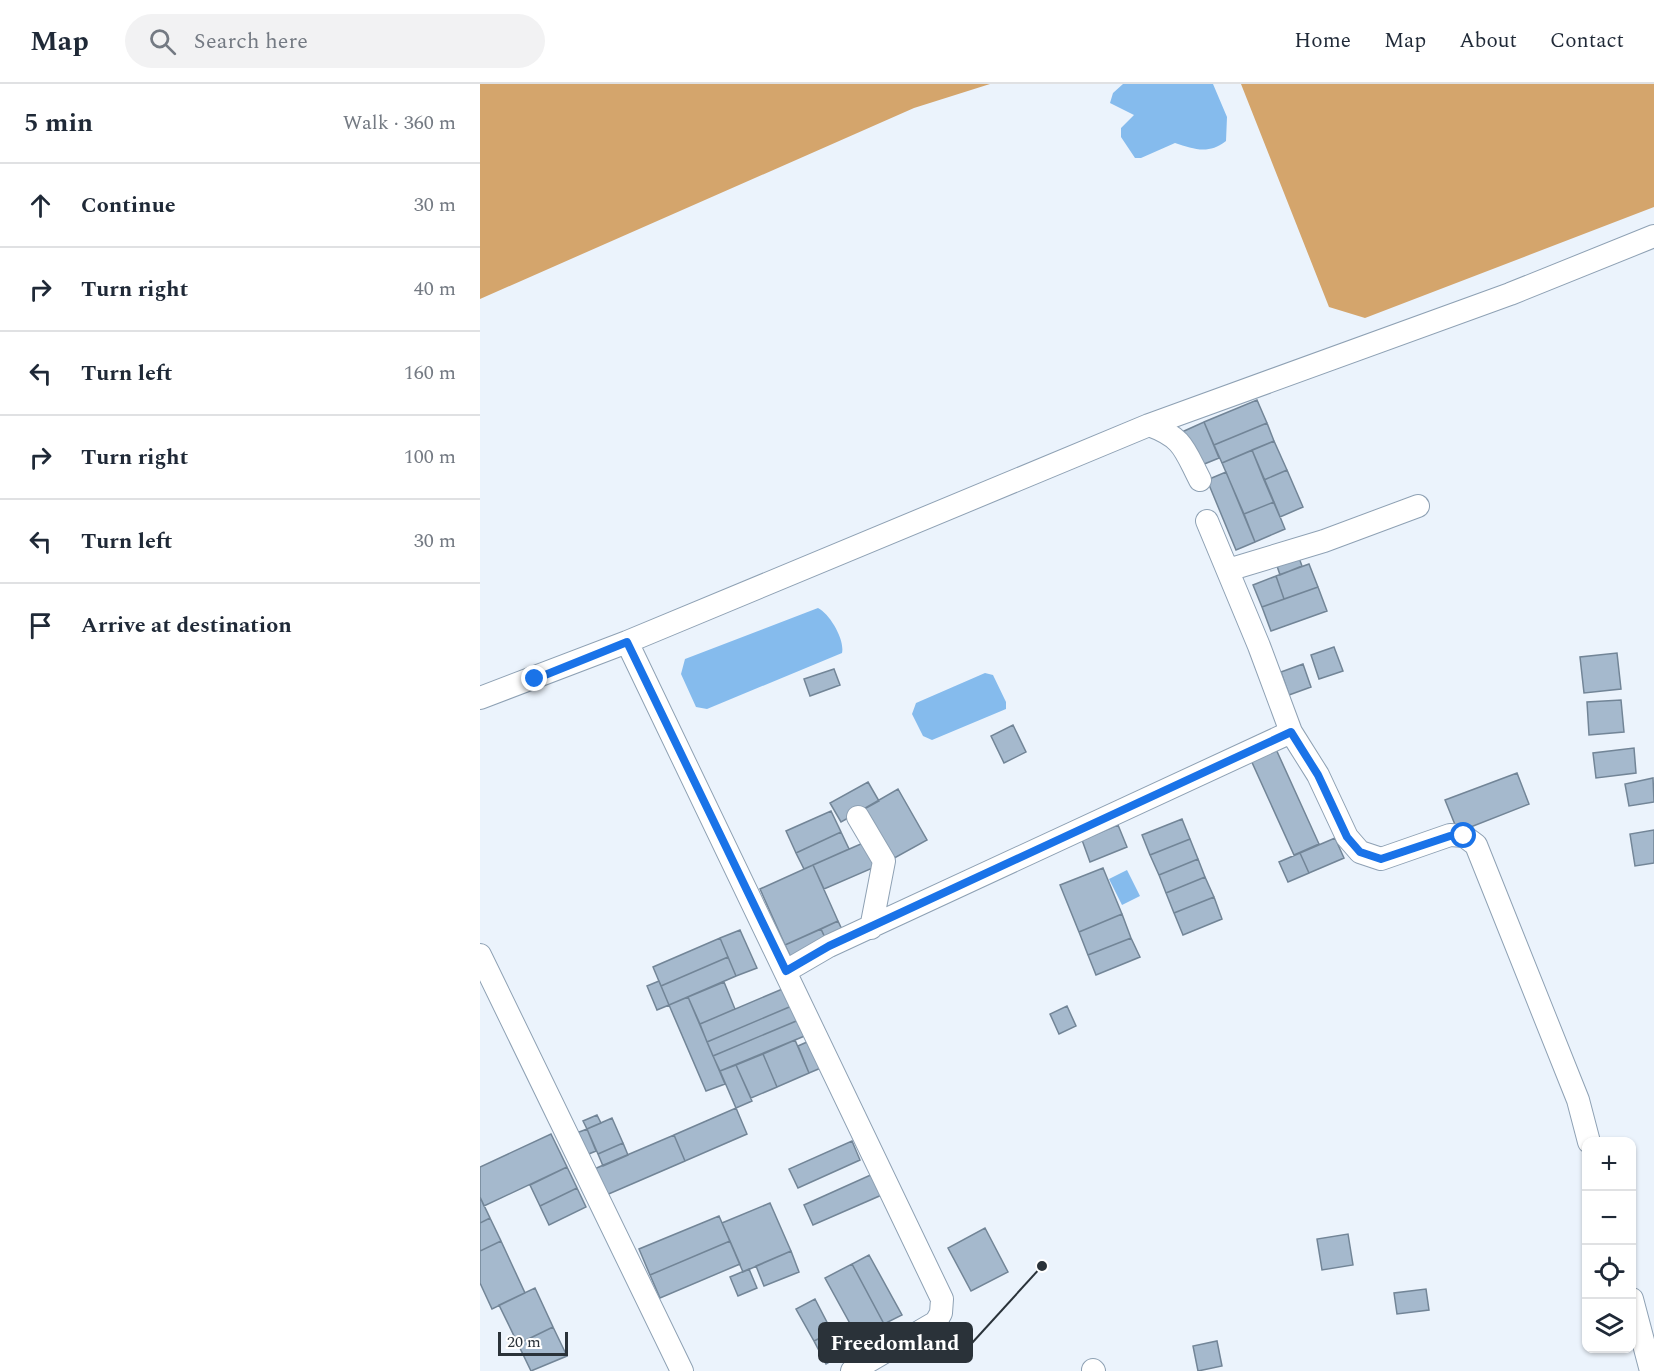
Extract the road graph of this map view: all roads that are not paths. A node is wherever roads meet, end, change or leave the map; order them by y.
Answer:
1 (1654, 236) edge
2 (1149, 425) junction
3 (1200, 480) dead end
4 (1418, 506) dead end
5 (1207, 521) dead end
6 (1228, 570) junction
7 (627, 642) junction
8 (480, 698) edge
9 (1291, 732) junction
10 (858, 817) dead end
11 (871, 928) junction
12 (480, 955) edge
13 (786, 971) junction
14 (1589, 1137) edge
15 (1636, 1314) edge
16 (682, 1371) edge
17 (852, 1371) edge
18 (1651, 1371) edge

1 - 2 street
2 - 3 street
2 - 7 street
4 - 6 street
5 - 6 street
6 - 9 street
7 - 8 street
7 - 13 street
9 - 11 street
9 - 14 street
10 - 11 street
11 - 13 street
12 - 16 street
13 - 17 street
15 - 18 street

